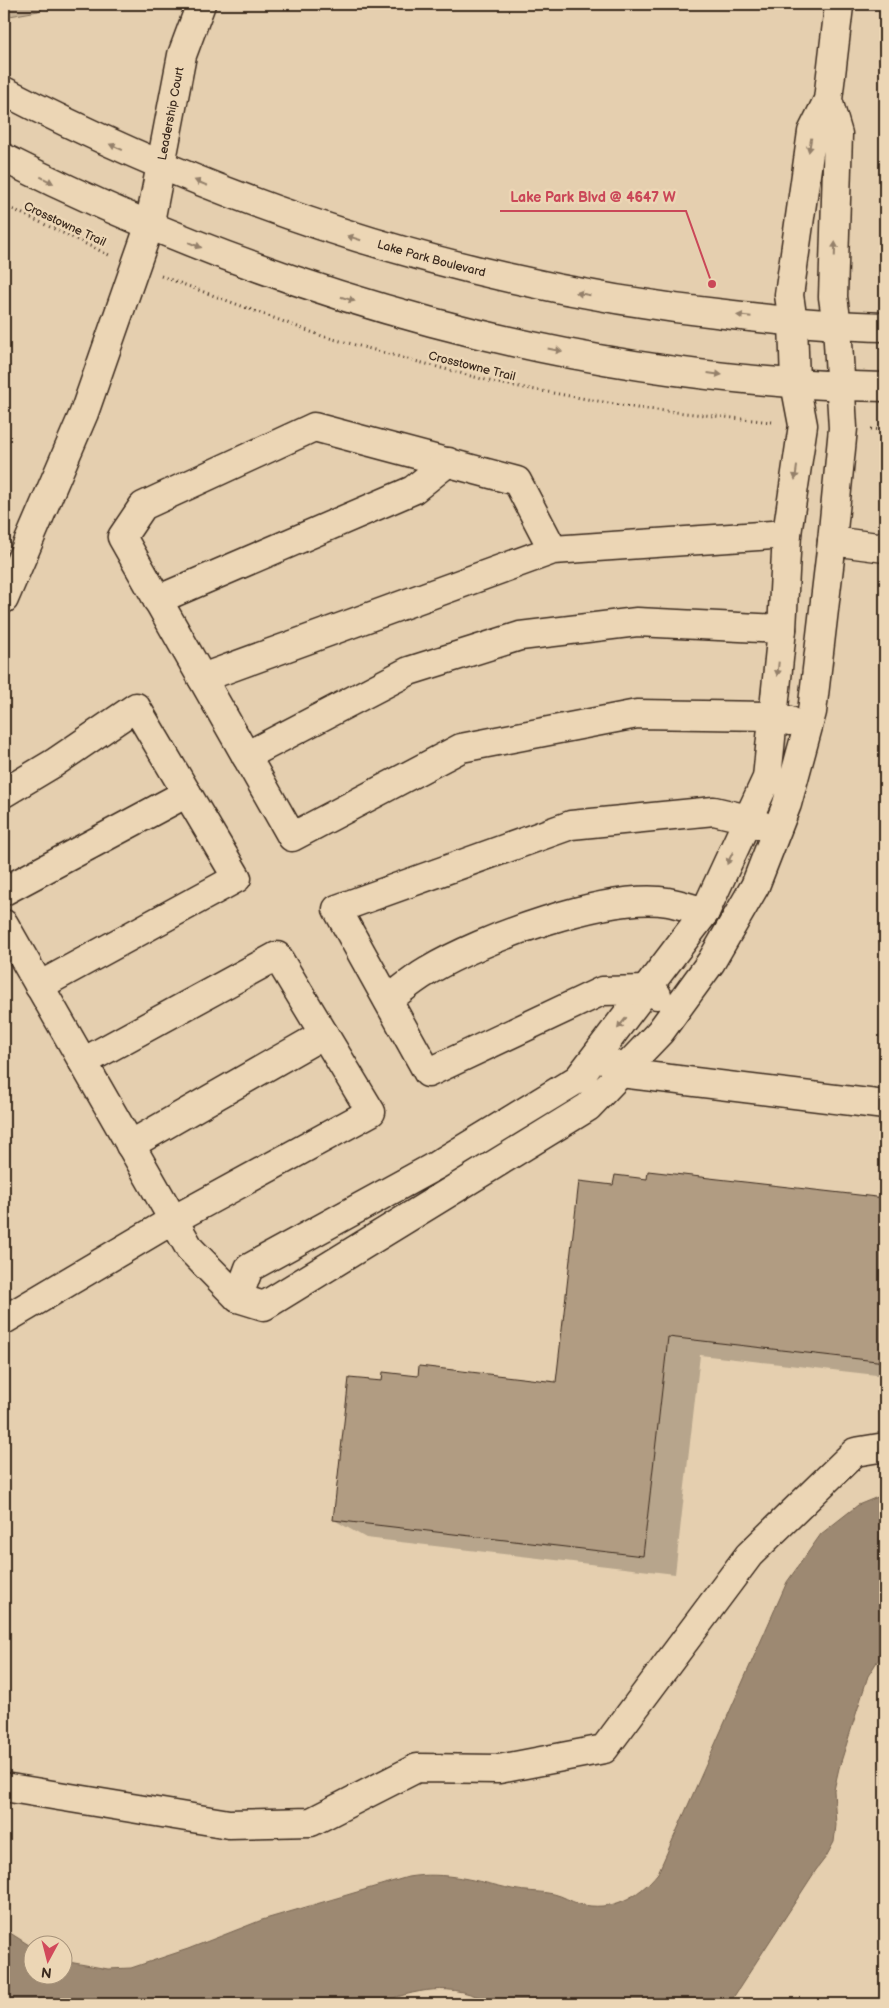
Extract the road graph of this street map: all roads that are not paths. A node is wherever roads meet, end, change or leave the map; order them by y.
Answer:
1 (201, 4) edge
2 (839, 6) dead end
3 (4, 91) edge
4 (828, 100) junction
5 (4, 158) edge
6 (161, 166) junction
7 (149, 227) junction
8 (792, 322) junction
9 (837, 325) junction
10 (885, 327) edge
11 (795, 382) junction
12 (839, 385) junction
13 (885, 387) edge
14 (448, 462) junction
15 (787, 534) junction
16 (832, 541) junction
17 (885, 548) edge
18 (553, 550) junction
19 (4, 599) edge
20 (157, 600) junction
21 (782, 629) junction
22 (202, 678) junction
23 (773, 716) junction
24 (808, 727) junction
25 (246, 756) junction
26 (4, 793) edge
27 (187, 793) junction
28 (748, 820) junction
29 (776, 832) junction
30 (4, 891) edge
31 (705, 912) junction
32 (4, 924) edge
33 (40, 986) junction
34 (647, 990) junction
35 (388, 1000) junction
36 (679, 1006) junction
37 (324, 1034) junction
38 (600, 1051) junction
39 (83, 1062) junction
40 (621, 1073) junction
41 (885, 1104) edge
42 (130, 1145) junction
43 (172, 1220) junction
44 (238, 1298) junction
45 (4, 1320) edge
46 (885, 1447) edge
47 (4, 1787) edge

1 - 6 street, Leadership Court
2 - 4 street
6 -> 3 street, Lake Park Boulevard
4 -> 8 street
9 -> 4 street
5 -> 7 street
6 - 7 street, Leadership Court
8 -> 6 street, Lake Park Boulevard
7 -> 11 street
7 - 19 street, Leadership Court
8 - 9 street, Lake Park Boulevard
8 - 11 street
9 - 10 street, Lake Park Boulevard
9 - 12 street
11 - 12 street
11 -> 15 street
12 - 13 street
12 - 16 street
14 - 18 street
14 - 20 street
14 - 20 street
15 - 18 street
15 - 21 street
16 - 17 street
16 - 24 street
18 - 22 street
20 - 22 street
21 -> 23 street
21 - 25 street
22 - 25 street
23 - 24 street
23 - 25 street
23 - 28 street
24 - 29 street
26 - 27 street
27 - 30 street
27 - 33 street
28 - 29 street
28 -> 31 street
28 - 35 street
29 - 36 street
31 - 34 street
31 - 35 street
32 - 33 street
33 - 39 street
34 - 35 street
34 - 36 street
34 -> 38 street
36 - 40 street
37 - 39 street
37 - 42 street
37 - 43 street
38 - 40 street
38 - 44 street
39 - 42 street
40 - 41 street
40 - 44 street
42 - 43 street
43 - 44 street
43 - 45 street
46 - 47 street

